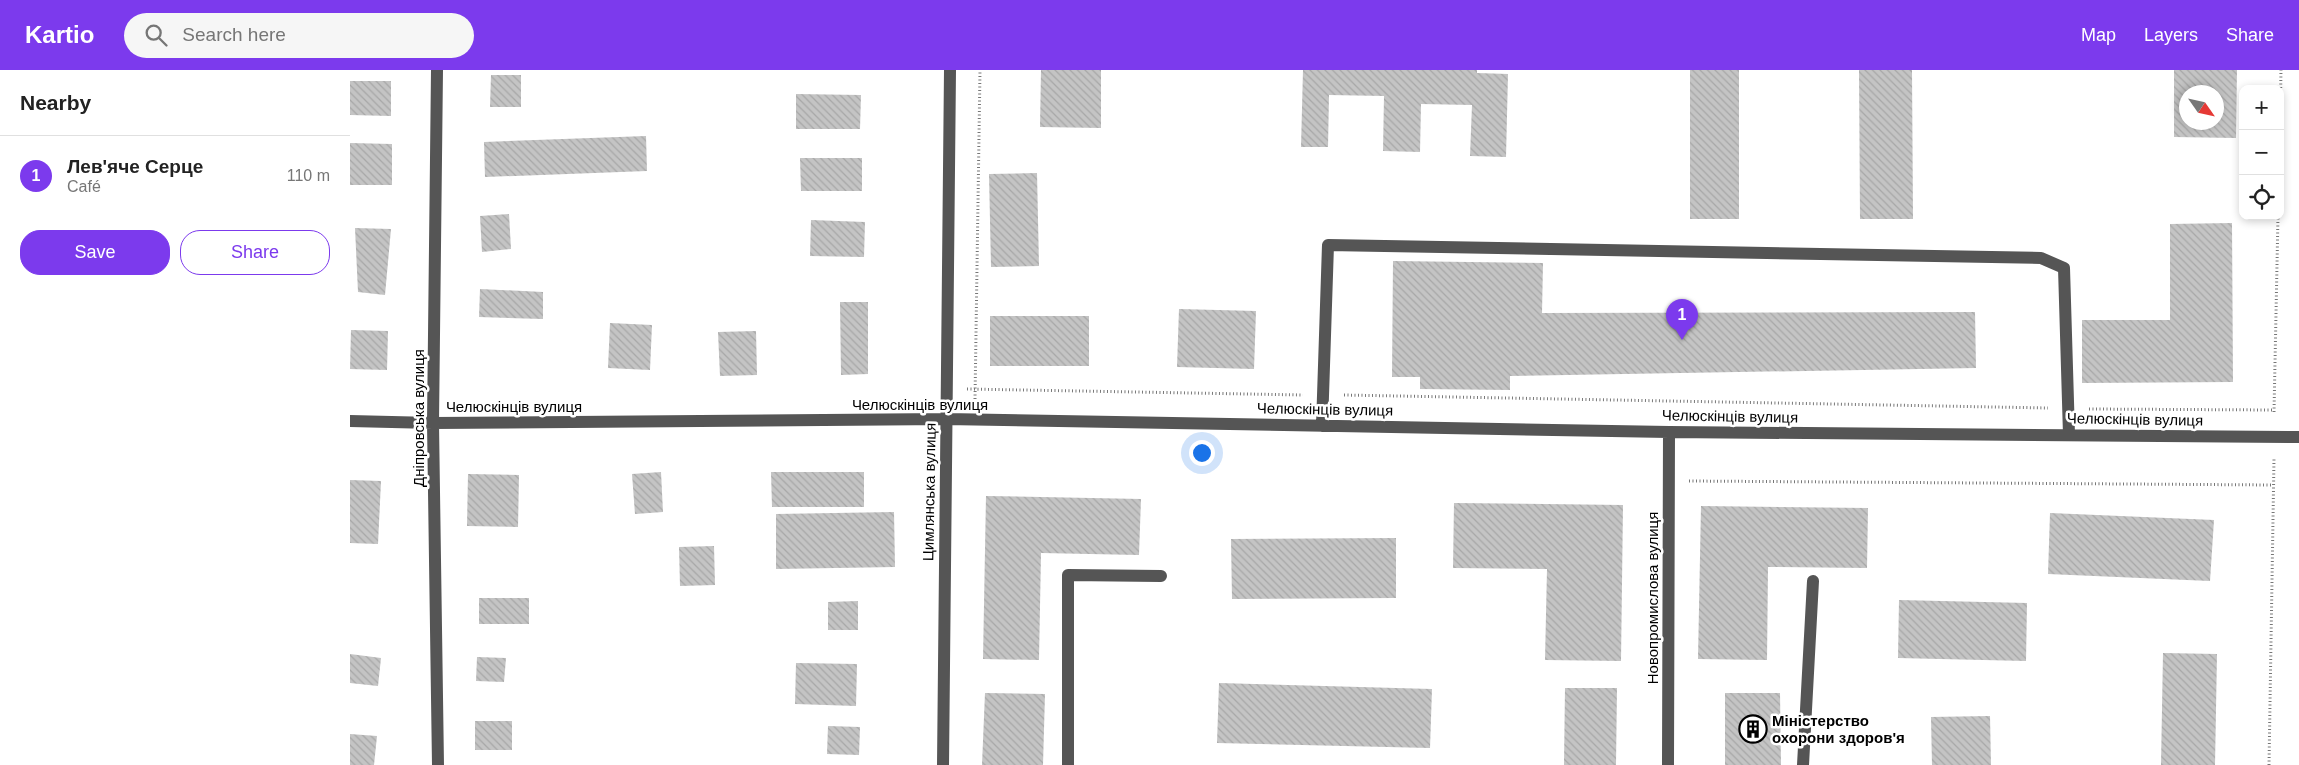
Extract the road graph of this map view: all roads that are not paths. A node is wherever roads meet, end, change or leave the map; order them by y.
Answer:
1 (437, 70) edge
2 (950, 70) edge
3 (946, 419) junction
4 (350, 421) edge
5 (433, 423) junction
6 (1322, 426) junction
7 (1669, 432) junction
8 (2069, 435) junction
9 (2299, 437) edge
10 (1161, 576) dead end
11 (1813, 581) dead end
12 (438, 765) edge
13 (943, 765) edge
14 (1068, 765) edge
15 (1668, 765) edge
16 (1803, 765) edge

1 - 5 street, Дніпровська вулиця
2 - 3 street, Цимлянська вулиця
3 - 5 street, Челюскінців вулиця
3 - 6 street, Челюскінців вулиця
3 - 13 street, Цимлянська вулиця
4 - 5 street, Челюскінців вулиця
5 - 12 street, Дніпровська вулиця
6 - 7 street, Челюскінців вулиця
6 - 8 street
7 - 8 street, Челюскінців вулиця
7 - 15 street, Новопромислова вулиця
8 - 9 street, Челюскінців вулиця
10 - 14 street
11 - 16 street

